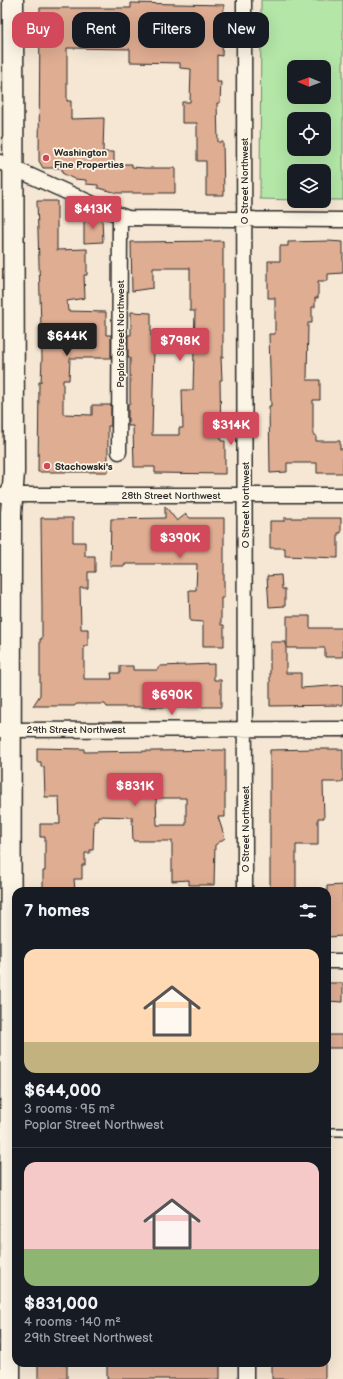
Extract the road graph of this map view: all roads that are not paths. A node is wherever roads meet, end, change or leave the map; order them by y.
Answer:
1 (13, 0) edge
2 (244, 0) edge
3 (7, 165) edge
4 (120, 216) junction
5 (244, 220) junction
6 (343, 220) edge
7 (119, 452) dead end
8 (6, 495) edge
9 (244, 495) junction
10 (343, 495) edge
11 (245, 729) junction
12 (343, 729) edge
13 (6, 730) edge
14 (245, 887) edge
15 (9, 959) edge
16 (331, 961) edge
17 (343, 961) edge
18 (331, 1132) edge
19 (343, 1132) edge
20 (5, 1302) edge
21 (246, 1367) edge
22 (10, 1379) edge
23 (246, 1379) edge

1 - 3 main road
2 - 5 street, O Street Northwest
3 - 4 street
3 - 8 main road
4 - 5 street
4 - 7 street, Poplar Street Northwest
5 - 6 street
5 - 9 street, O Street Northwest
8 - 9 street, 28th Street Northwest
8 - 13 main road
9 - 10 street, 28th Street Northwest
9 - 11 street, O Street Northwest
11 - 12 street, 29th Street Northwest
11 - 13 street, 29th Street Northwest
11 - 14 street, O Street Northwest
13 - 15 main road
15 - 20 main road
16 - 17 street
18 - 19 lane
20 - 22 main road
21 - 23 street

